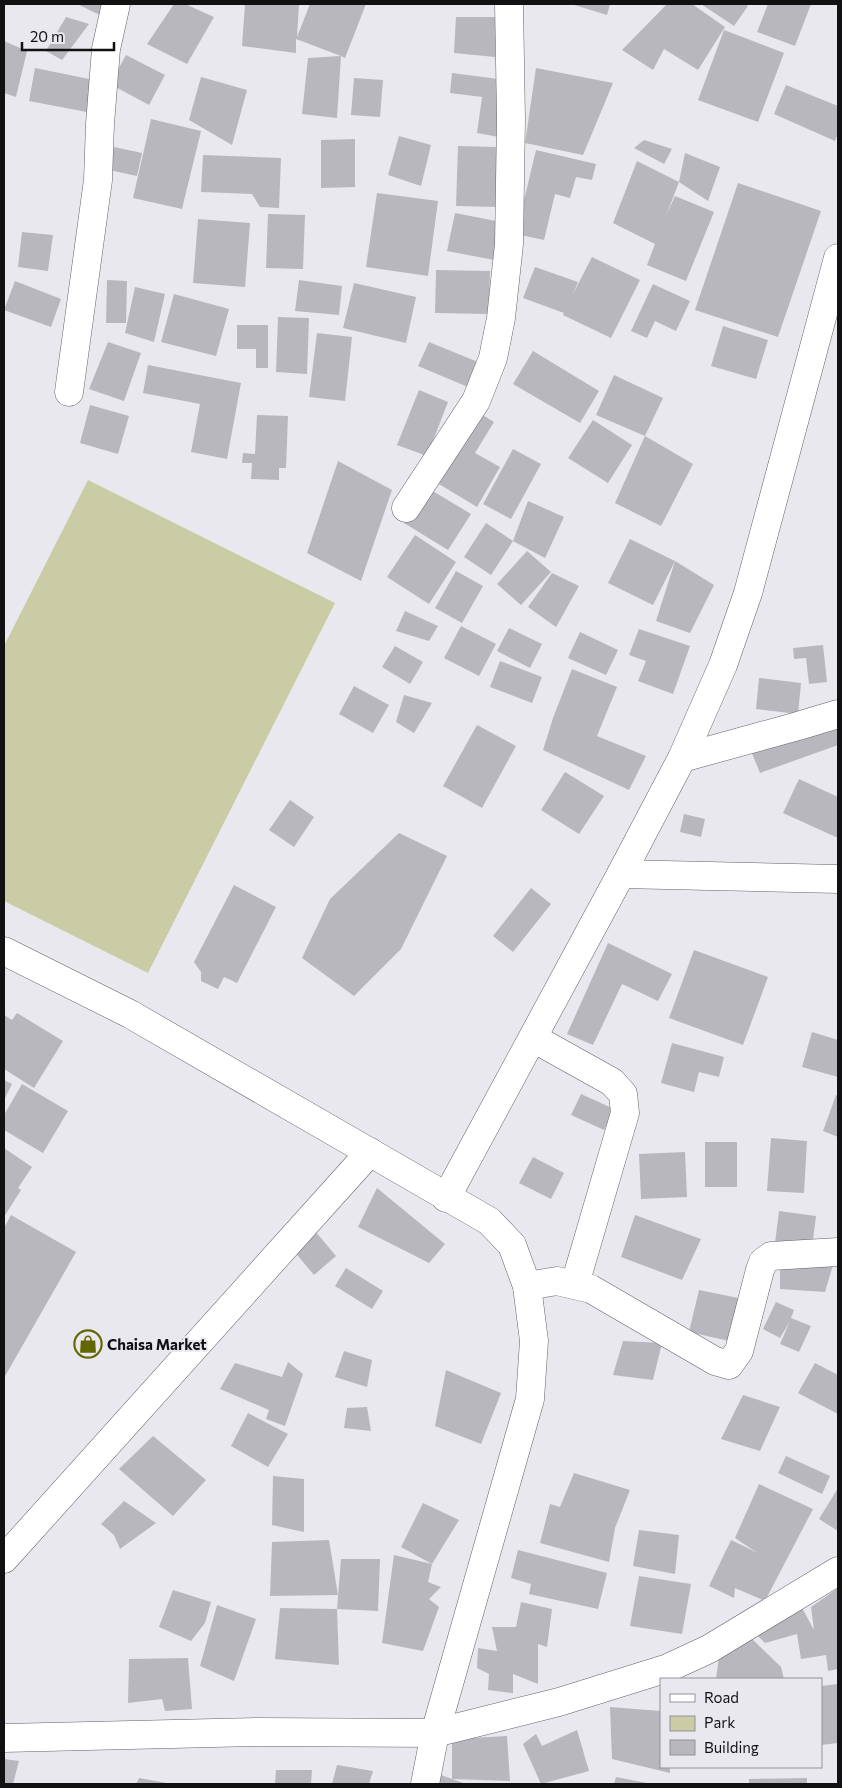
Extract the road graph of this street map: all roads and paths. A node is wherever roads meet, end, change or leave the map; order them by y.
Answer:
1 (116, 4) edge
2 (509, 4) edge
3 (838, 258) edge
4 (69, 392) dead end
5 (406, 508) dead end
6 (838, 714) edge
7 (682, 758) junction
8 (621, 874) junction
9 (838, 879) edge
10 (4, 951) edge
11 (533, 1038) junction
12 (370, 1152) junction
13 (446, 1198) junction
14 (838, 1252) edge
15 (575, 1284) junction
16 (527, 1286) junction
17 (4, 1559) edge
18 (838, 1571) edge
19 (435, 1733) junction
20 (4, 1738) edge
21 (425, 1784) edge

1 - 4 street
2 - 5 street
3 - 7 street
6 - 7 street
7 - 8 street
8 - 9 street
8 - 11 street
10 - 12 street
11 - 13 street
11 - 15 street
12 - 13 street
12 - 17 street
13 - 16 street
14 - 15 street
15 - 16 street
16 - 19 street
18 - 19 street
19 - 20 street
19 - 21 street

